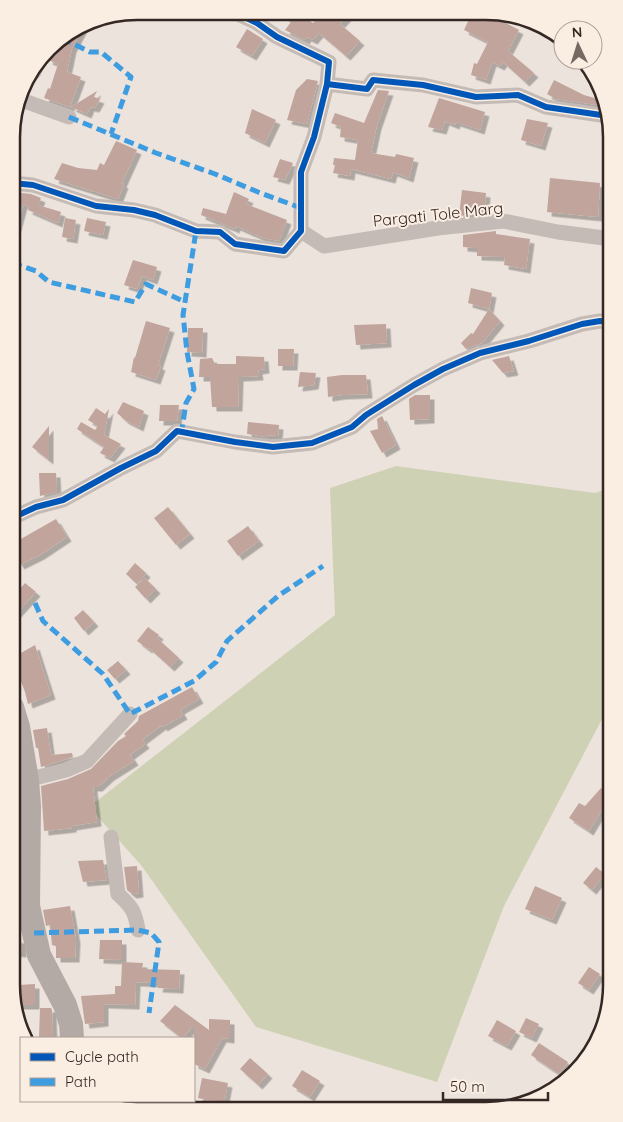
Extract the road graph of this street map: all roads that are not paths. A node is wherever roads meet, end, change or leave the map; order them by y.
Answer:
1 (251, 20) edge
2 (328, 84) junction
3 (25, 101) edge
4 (601, 115) edge
5 (69, 117) dead end
6 (20, 184) edge
7 (301, 231) junction
8 (603, 238) edge
9 (603, 321) edge
10 (20, 514) edge
11 (130, 714) dead end
12 (20, 739) edge
13 (27, 780) junction
14 (111, 837) dead end
15 (138, 930) dead end
16 (72, 1037) edge

1 - 2 street
2 - 4 street
2 - 7 street
3 - 5 street
6 - 7 street
7 - 8 street, Pargati Tole Marg
9 - 10 street
11 - 13 street
12 - 13 main road
13 - 16 main road
14 - 15 street

